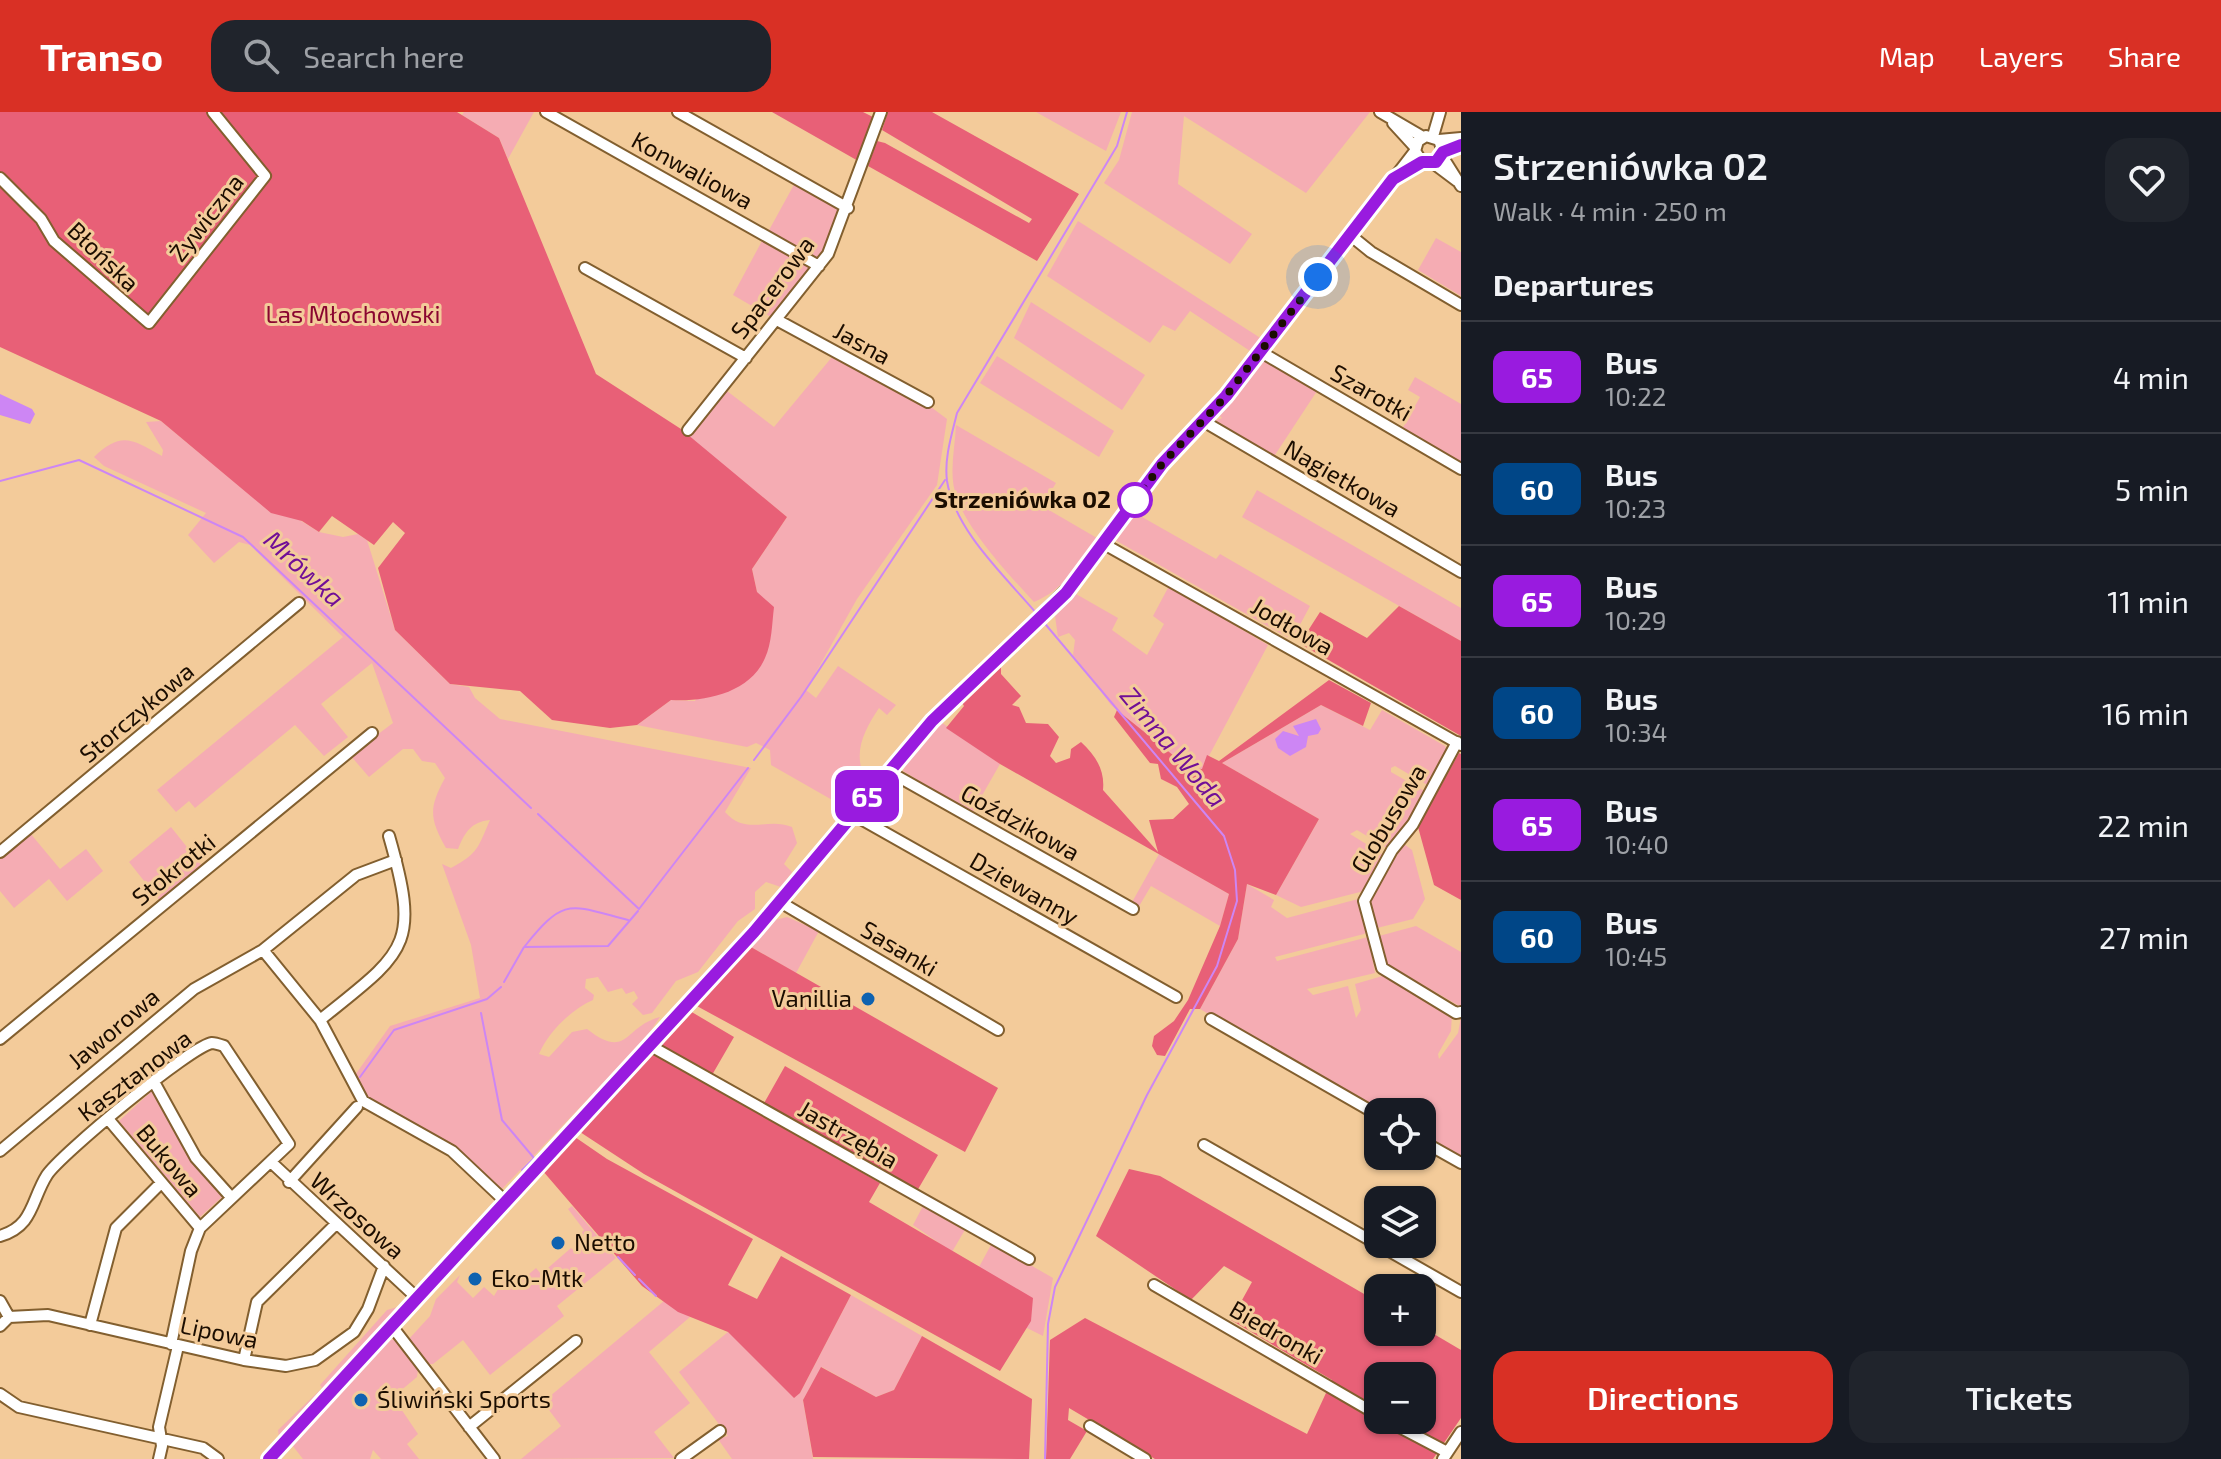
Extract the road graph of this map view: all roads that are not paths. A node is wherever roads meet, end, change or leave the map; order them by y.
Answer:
1 (213, 112) edge
2 (546, 112) edge
3 (678, 112) edge
4 (881, 112) edge
5 (1380, 112) edge
6 (1440, 112) edge
7 (1391, 121) junction
8 (1432, 138) junction
9 (1461, 138) edge
10 (1461, 145) edge
11 (1415, 149) junction
12 (1435, 158) junction
13 (1395, 177) junction
14 (0, 178) edge
15 (1459, 183) edge
16 (848, 208) junction
17 (1350, 235) junction
18 (819, 266) junction
19 (585, 268) dead end
20 (1461, 305) edge
21 (777, 320) junction
22 (151, 323) joint
23 (1261, 352) junction
24 (746, 358) junction
25 (928, 402) dead end
26 (1203, 421) junction
27 (688, 430) dead end
28 (1461, 469) edge
29 (1104, 544) junction
30 (1461, 572) edge
31 (299, 603) dead end
32 (372, 733) dead end
33 (1459, 744) edge
34 (888, 771) junction
35 (852, 814) junction
36 (389, 836) dead end
37 (0, 852) edge
38 (396, 860) junction
39 (780, 902) junction
40 (1133, 909) dead end
41 (263, 950) junction
42 (1176, 997) dead end
43 (1461, 1012) edge
44 (1211, 1019) dead end
45 (320, 1020) junction
46 (998, 1030) dead end
47 (0, 1039) edge
48 (649, 1045) junction
49 (154, 1082) junction
50 (357, 1107) dead end
51 (1364, 1107) edge
52 (109, 1120) junction
53 (1204, 1145) dead end
54 (1436, 1149) edge
55 (0, 1151) edge
56 (272, 1163) junction
57 (1461, 1163) edge
58 (289, 1182) junction
59 (161, 1183) junction
60 (230, 1196) junction
61 (505, 1201) junction
62 (336, 1224) junction
63 (200, 1228) junction
64 (0, 1236) edge
65 (1029, 1259) dead end
66 (384, 1266) junction
67 (1154, 1285) dead end
68 (1461, 1292) edge
69 (416, 1297) junction
70 (0, 1301) edge
71 (9, 1317) junction
72 (90, 1325) junction
73 (391, 1325) junction
74 (0, 1326) edge
75 (576, 1341) dead end
76 (175, 1345) junction
77 (244, 1360) junction
78 (0, 1394) edge
79 (1364, 1407) edge
80 (1090, 1426) dead end
81 (469, 1427) junction
82 (720, 1431) dead end
83 (1409, 1434) edge
84 (1460, 1435) edge
85 (161, 1438) junction
86 (1445, 1456) edge
87 (159, 1459) edge
88 (218, 1459) edge
89 (269, 1459) edge
90 (494, 1459) edge
91 (681, 1459) edge
92 (1145, 1459) edge

1 - 22 street, Żywiczna
2 - 18 street, Konwaliowa
3 - 16 street
4 - 16 street, Spacerowa
5 - 7 street
6 - 8 street
7 - 8 street
7 - 11 street
8 - 9 street
8 - 11 street
8 - 12 street
10 - 12 street
11 - 12 street
11 - 13 street
12 - 13 street
12 - 15 street
13 - 17 street
14 - 22 street, Błońska
16 - 18 street, Spacerowa
17 - 20 street
17 - 23 street
18 - 21 street, Spacerowa
19 - 24 street
21 - 24 street, Spacerowa
21 - 25 street, Jasna
23 - 26 street
23 - 28 street, Szarotki
24 - 27 street, Spacerowa
26 - 29 street
26 - 30 street, Nagietkowa
29 - 33 street, Jodłowa
29 - 34 street
31 - 37 street, Storczykowa
32 - 47 street, Stokrotki
33 - 43 street, Globusowa
34 - 35 street
34 - 40 street, Goździkowa
35 - 39 street
35 - 42 street, Dziewanny
36 - 38 street
38 - 41 street, Jaworowa
38 - 45 street
39 - 46 street, Sasanki
39 - 48 street
41 - 45 street
41 - 55 street, Jaworowa
44 - 51 street
45 - 61 street
48 - 61 street
48 - 65 street, Jastrzębia
49 - 52 street, Kasztanowa
49 - 56 street, Kasztanowa
49 - 60 street
50 - 58 street
52 - 59 street, Bukowa
52 - 64 street, Kasztanowa
53 - 68 street
54 - 57 street
56 - 58 street, Wrzosowa
56 - 60 street
58 - 62 street, Wrzosowa
59 - 63 street, Bukowa
59 - 72 street
60 - 63 street
61 - 69 street
62 - 66 street, Wrzosowa
62 - 77 street
63 - 76 street
66 - 69 street, Wrzosowa
66 - 77 street, Lipowa
67 - 79 street, Biedronki
69 - 73 street
70 - 71 street
71 - 72 street, Lipowa
71 - 74 street
72 - 76 street, Lipowa
73 - 81 street
73 - 89 street
75 - 81 street
76 - 77 street, Lipowa
76 - 85 street
78 - 85 street
80 - 92 street
81 - 90 street
82 - 91 street
83 - 86 street
84 - 86 street
85 - 87 street
85 - 88 street

